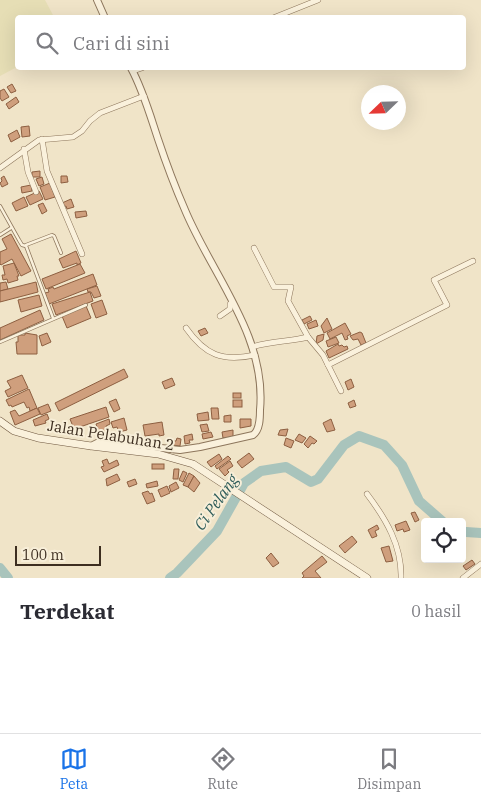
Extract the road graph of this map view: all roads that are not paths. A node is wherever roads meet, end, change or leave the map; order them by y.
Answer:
1 (96, 0) edge
2 (318, 0) edge
3 (104, 15) edge
4 (280, 15) edge
5 (132, 70) edge
6 (144, 96) junction
7 (42, 139) junction
8 (24, 150) junction
9 (0, 168) edge
10 (36, 192) dead end
11 (0, 206) edge
12 (11, 228) junction
13 (0, 235) edge
14 (26, 246) junction
15 (254, 248) dead end
16 (61, 253) dead end
17 (82, 254) dead end
18 (473, 260) dead end
19 (232, 302) junction
20 (86, 305) dead end
21 (220, 316) dead end
22 (53, 318) junction
23 (186, 328) dead end
24 (308, 337) junction
25 (0, 342) edge
26 (253, 351) junction
27 (328, 365) junction
28 (341, 391) dead end
29 (0, 421) edge
30 (91, 446) junction
31 (367, 494) dead end
32 (481, 564) edge
33 (367, 578) edge
34 (401, 578) edge
35 (463, 578) edge

1 - 3 street
2 - 4 street
5 - 6 street
6 - 7 street
6 - 19 street
7 - 8 street
7 - 17 street
8 - 9 street
8 - 10 street
11 - 12 lane
12 - 13 lane
12 - 14 lane
14 - 16 lane
14 - 22 lane
15 - 24 street
18 - 27 street
19 - 21 street
19 - 26 street
20 - 22 lane
22 - 25 lane
23 - 26 street
24 - 26 street
24 - 27 street
26 - 30 street
27 - 28 street
29 - 30 main road, Jalan Pelabuhan 2
30 - 33 main road, Jalan Pelabuhan 2
31 - 34 street
32 - 35 street

